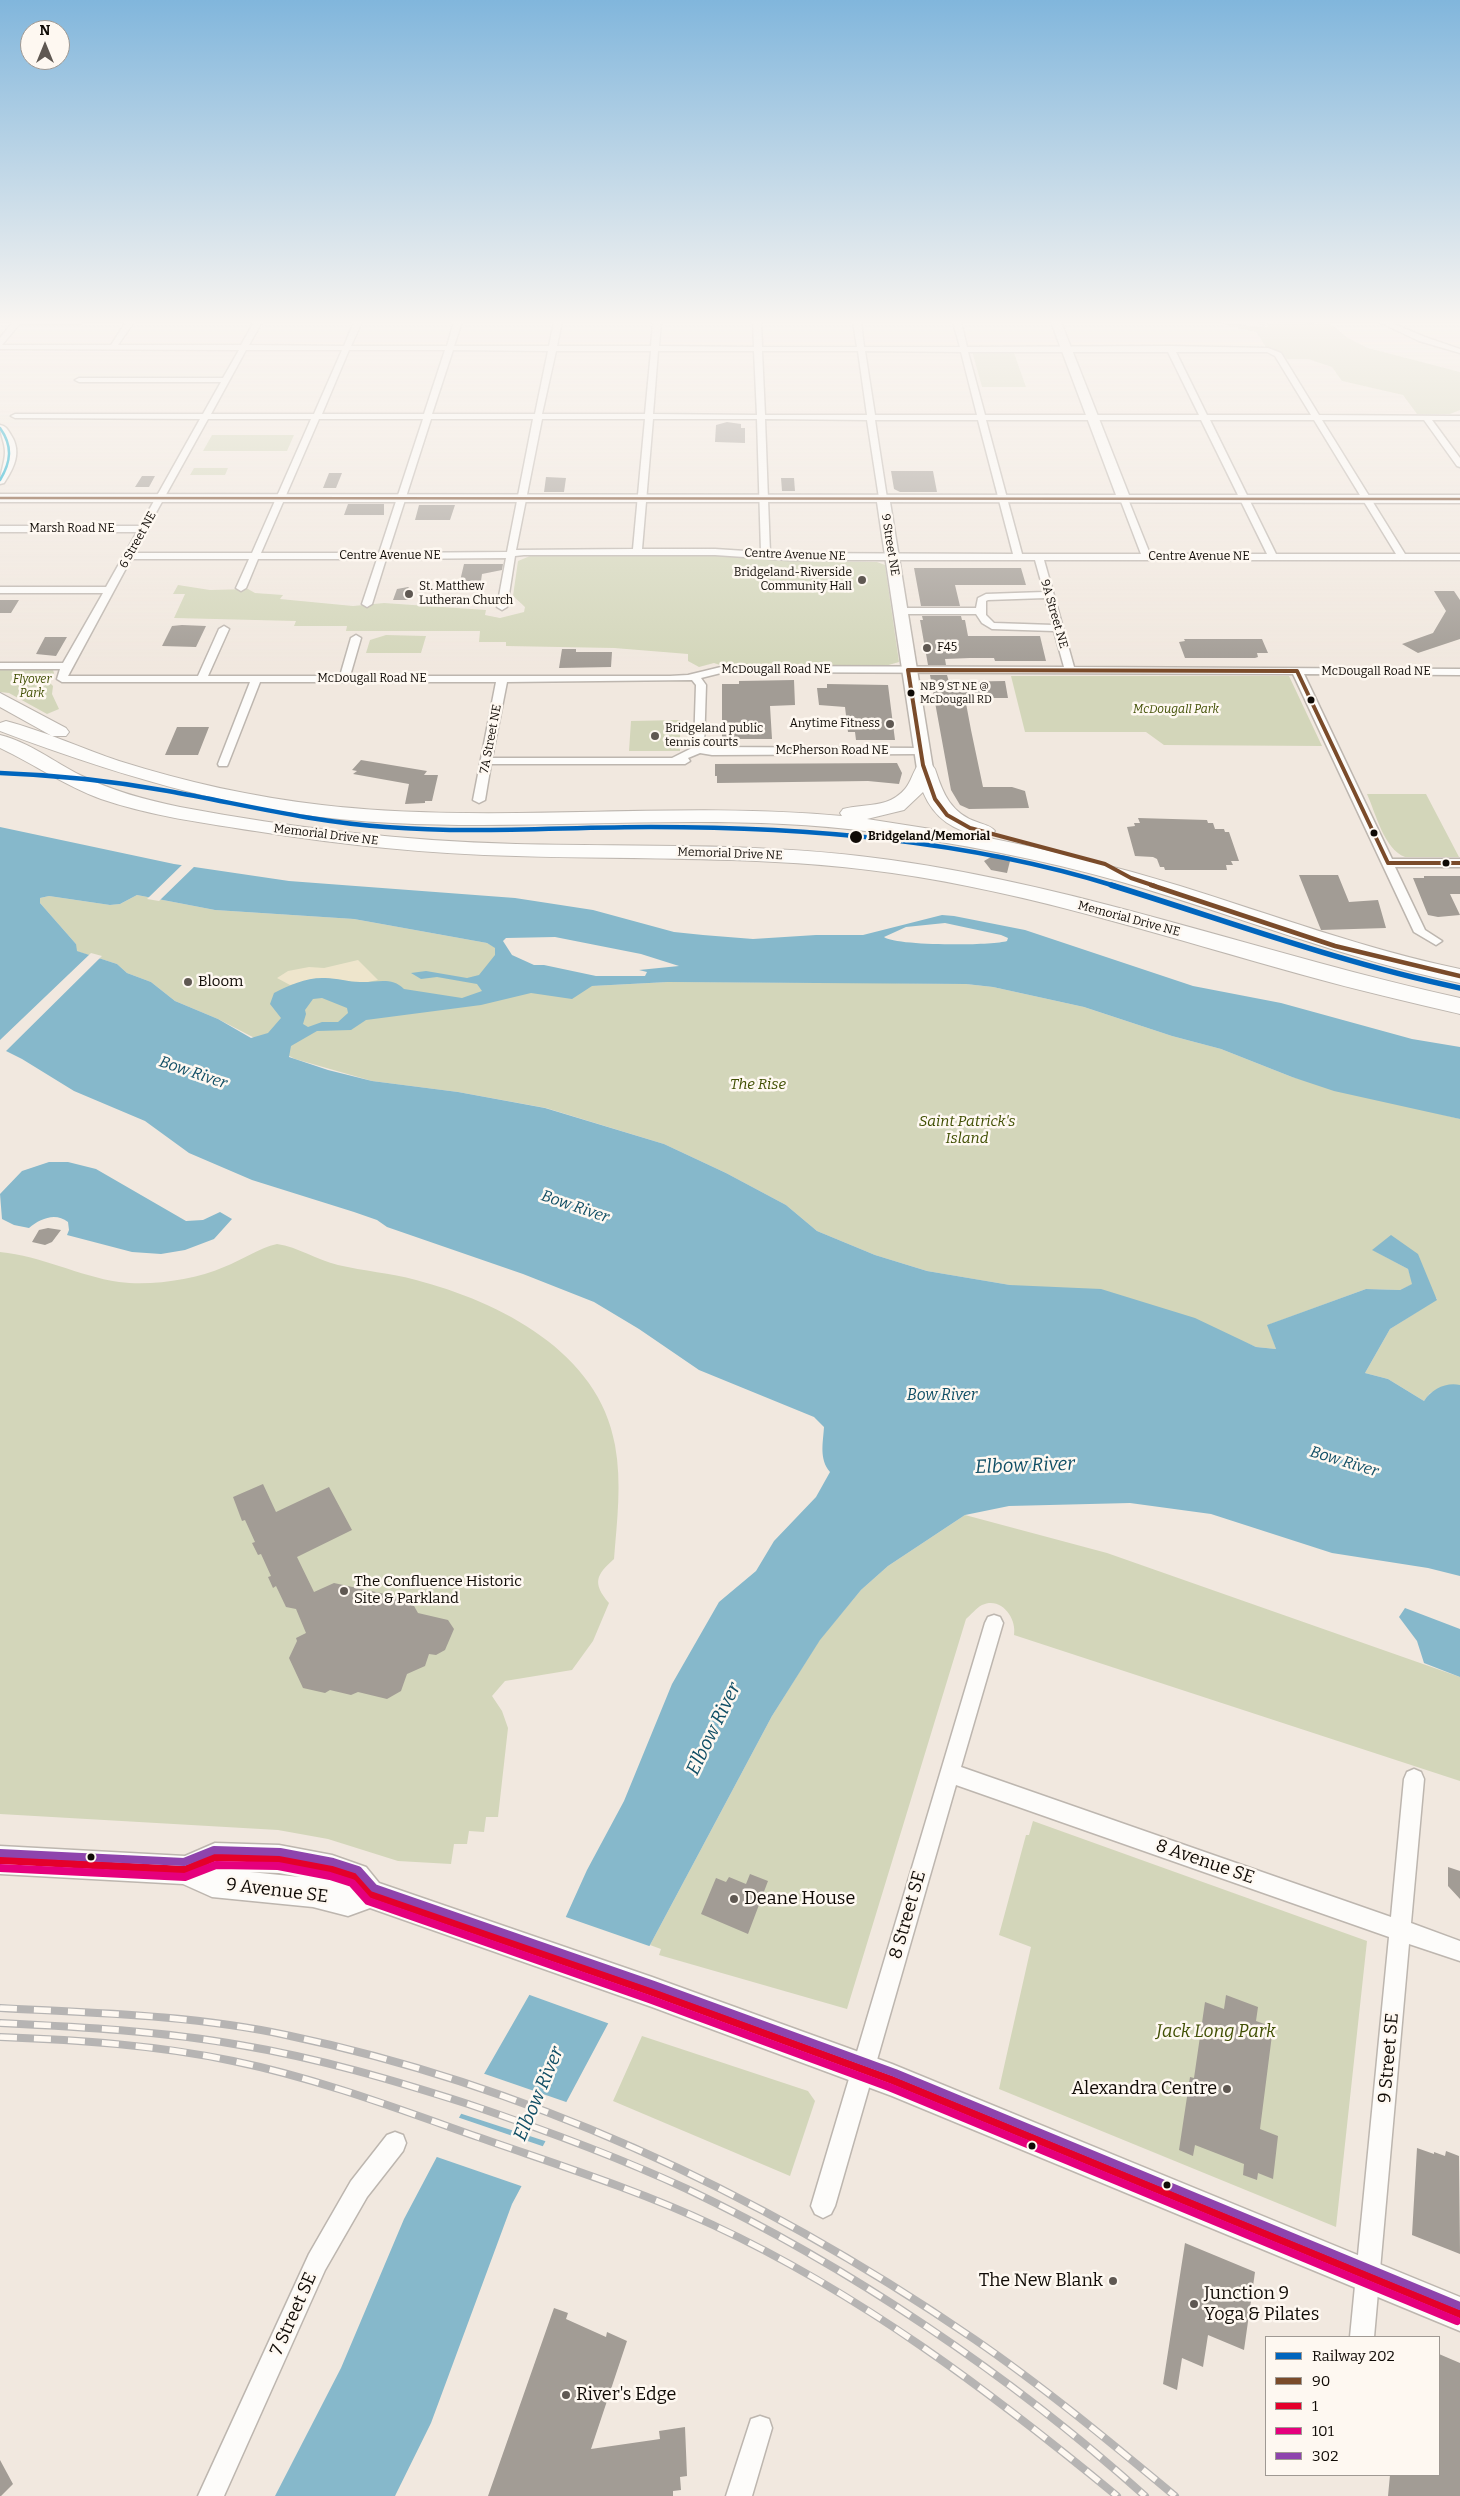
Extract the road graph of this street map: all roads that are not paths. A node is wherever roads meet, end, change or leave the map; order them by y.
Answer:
1 (8, 438) edge
2 (194, 438) edge
3 (307, 438) edge
4 (420, 438) edge
5 (534, 438) edge
6 (647, 438) edge
7 (761, 438) edge
8 (874, 438) edge
9 (987, 438) edge
10 (1101, 438) edge
11 (1214, 438) edge
12 (1328, 438) edge
13 (1441, 438) edge
14 (1460, 464) edge
15 (0, 480) edge
16 (161, 497) junction
17 (282, 497) junction
18 (0, 498) edge
19 (402, 498) junction
20 (522, 498) junction
21 (642, 498) junction
22 (764, 498) junction
23 (883, 498) junction
24 (1002, 498) junction
25 (1124, 499) junction
26 (1245, 499) junction
27 (1365, 499) junction
28 (1460, 499) edge
29 (0, 529) edge
30 (144, 529) junction
31 (637, 552) junction
32 (512, 554) junction
33 (130, 556) junction
34 (256, 556) junction
35 (382, 556) junction
36 (766, 556) junction
37 (1273, 556) junction
38 (892, 557) junction
39 (1039, 557) junction
40 (1147, 557) junction
41 (1402, 557) junction
42 (1460, 557) edge
43 (1018, 558) junction
44 (241, 588) dead end
45 (0, 590) edge
46 (110, 590) junction
47 (1049, 595) junction
48 (367, 604) dead end
49 (502, 608) dead end
50 (900, 611) junction
51 (980, 611) junction
52 (1058, 628) junction
53 (224, 629) dead end
54 (356, 638) dead end
55 (0, 666) edge
56 (67, 666) junction
57 (908, 670) junction
58 (1070, 670) junction
59 (1297, 671) junction
60 (1460, 672) edge
61 (694, 676) junction
62 (202, 678) junction
63 (62, 679) joint
64 (256, 679) junction
65 (344, 679) junction
66 (502, 679) junction
67 (0, 699) edge
68 (0, 724) edge
69 (0, 741) edge
70 (699, 749) junction
71 (712, 752) junction
72 (676, 760) junction
73 (923, 760) junction
74 (487, 761) junction
75 (224, 764) dead end
76 (173, 781) junction
77 (479, 800) dead end
78 (765, 817) junction
79 (1388, 863) junction
80 (1460, 863) edge
81 (1131, 878) junction
82 (1116, 915) junction
83 (1436, 941) dead end
84 (1460, 976) edge
85 (1460, 1006) edge
86 (1460, 1023) edge
87 (994, 1623) dead end
88 (950, 1773) junction
89 (1414, 1779) dead end
90 (0, 1860) edge
91 (1400, 1930) junction
92 (1460, 1951) edge
93 (863, 2070) junction
94 (395, 2143) dead end
95 (823, 2206) dead end
96 (1368, 2276) junction
97 (1460, 2314) edge
98 (1362, 2336) edge
99 (760, 2428) dead end
100 (211, 2496) edge
101 (739, 2496) edge

1 - 15 street
2 - 16 street, 6 Street NE
3 - 17 street
4 - 19 street
5 - 20 street
6 - 21 street
7 - 22 street
8 - 23 street, 9 Street NE
9 - 24 street
10 - 25 street
11 - 26 street
12 - 27 street
13 - 14 street
16 - 17 street
16 - 18 street
16 - 30 street, 6 Street NE
17 - 19 street
17 - 34 street
19 - 20 street
19 - 35 street
20 - 21 street
20 - 32 street
21 - 22 street
21 - 31 street
22 - 23 street
22 - 36 street
23 - 24 street
23 - 38 street, 9 Street NE
24 - 25 street
24 - 43 street
25 - 26 street
25 - 40 street
26 - 27 street
26 - 37 street
27 - 28 street
27 - 41 street
29 - 30 street, Marsh Road NE
30 - 33 street, 6 Street NE
31 - 32 street, Centre Avenue NE
31 - 36 street, Centre Avenue NE
32 - 35 street, Centre Avenue NE
32 - 49 street
33 - 34 street, Centre Avenue NE
33 - 46 street, 6 Street NE
34 - 35 street, Centre Avenue NE
34 - 44 street
35 - 48 street
36 - 38 street, Centre Avenue NE
37 - 40 street, Centre Avenue NE
37 - 41 street, Centre Avenue NE
38 - 43 street, Centre Avenue NE
38 - 50 street, 9 Street NE
39 - 40 street, Centre Avenue NE
39 - 43 street, Centre Avenue NE
39 - 47 street, 9A Street NE
41 - 42 street, Centre Avenue NE
45 - 46 street
46 - 56 street, 6 Street NE
47 - 51 street
47 - 52 street, 9A Street NE
50 - 51 street
50 - 57 street, 9 Street NE
51 - 52 street
52 - 58 street, 9A Street NE
53 - 62 street
54 - 65 street
55 - 56 street
56 - 63 street, 6 Street NE
57 - 58 street, McDougall Road NE
57 - 61 street, McDougall Road NE
57 - 73 street, 9 Street NE
58 - 59 street, McDougall Road NE
59 - 60 street, McDougall Road NE
59 - 79 street
61 - 66 street, McDougall Road NE
61 - 70 street
62 - 63 street, McDougall Road NE
62 - 64 street, McDougall Road NE
64 - 65 street, McDougall Road NE
64 - 75 street
65 - 66 street, McDougall Road NE
66 - 74 street, 7A Street NE
67 - 76 highway
68 - 76 highway, Memorial Drive NE
69 - 82 highway, Memorial Drive NE
70 - 71 street, McPherson Road NE
70 - 72 street, McPherson Road NE
71 - 72 street, McPherson Road NE
71 - 73 street, McPherson Road NE
72 - 74 street, McPherson Road NE
73 - 78 highway
73 - 81 highway
74 - 77 street, 7A Street NE
76 - 78 highway, Memorial Drive NE
78 - 81 highway, Memorial Drive NE
79 - 80 street
79 - 83 street
81 - 84 highway, Memorial Drive NE
82 - 85 highway, Memorial Drive NE
82 - 86 highway
87 - 88 street, 8 Street SE
88 - 91 street, 8 Avenue SE
88 - 93 street, 8 Street SE
89 - 91 street, 9 Street SE
90 - 93 street, 9 Avenue SE
91 - 92 street, 8 Avenue SE
91 - 96 street, 9 Street SE
93 - 95 street, 8 Street SE
93 - 96 street, 9 Avenue SE
94 - 100 street, 7 Street SE
96 - 97 street, 9 Avenue SE
96 - 98 street, 9 Street SE
99 - 101 street

